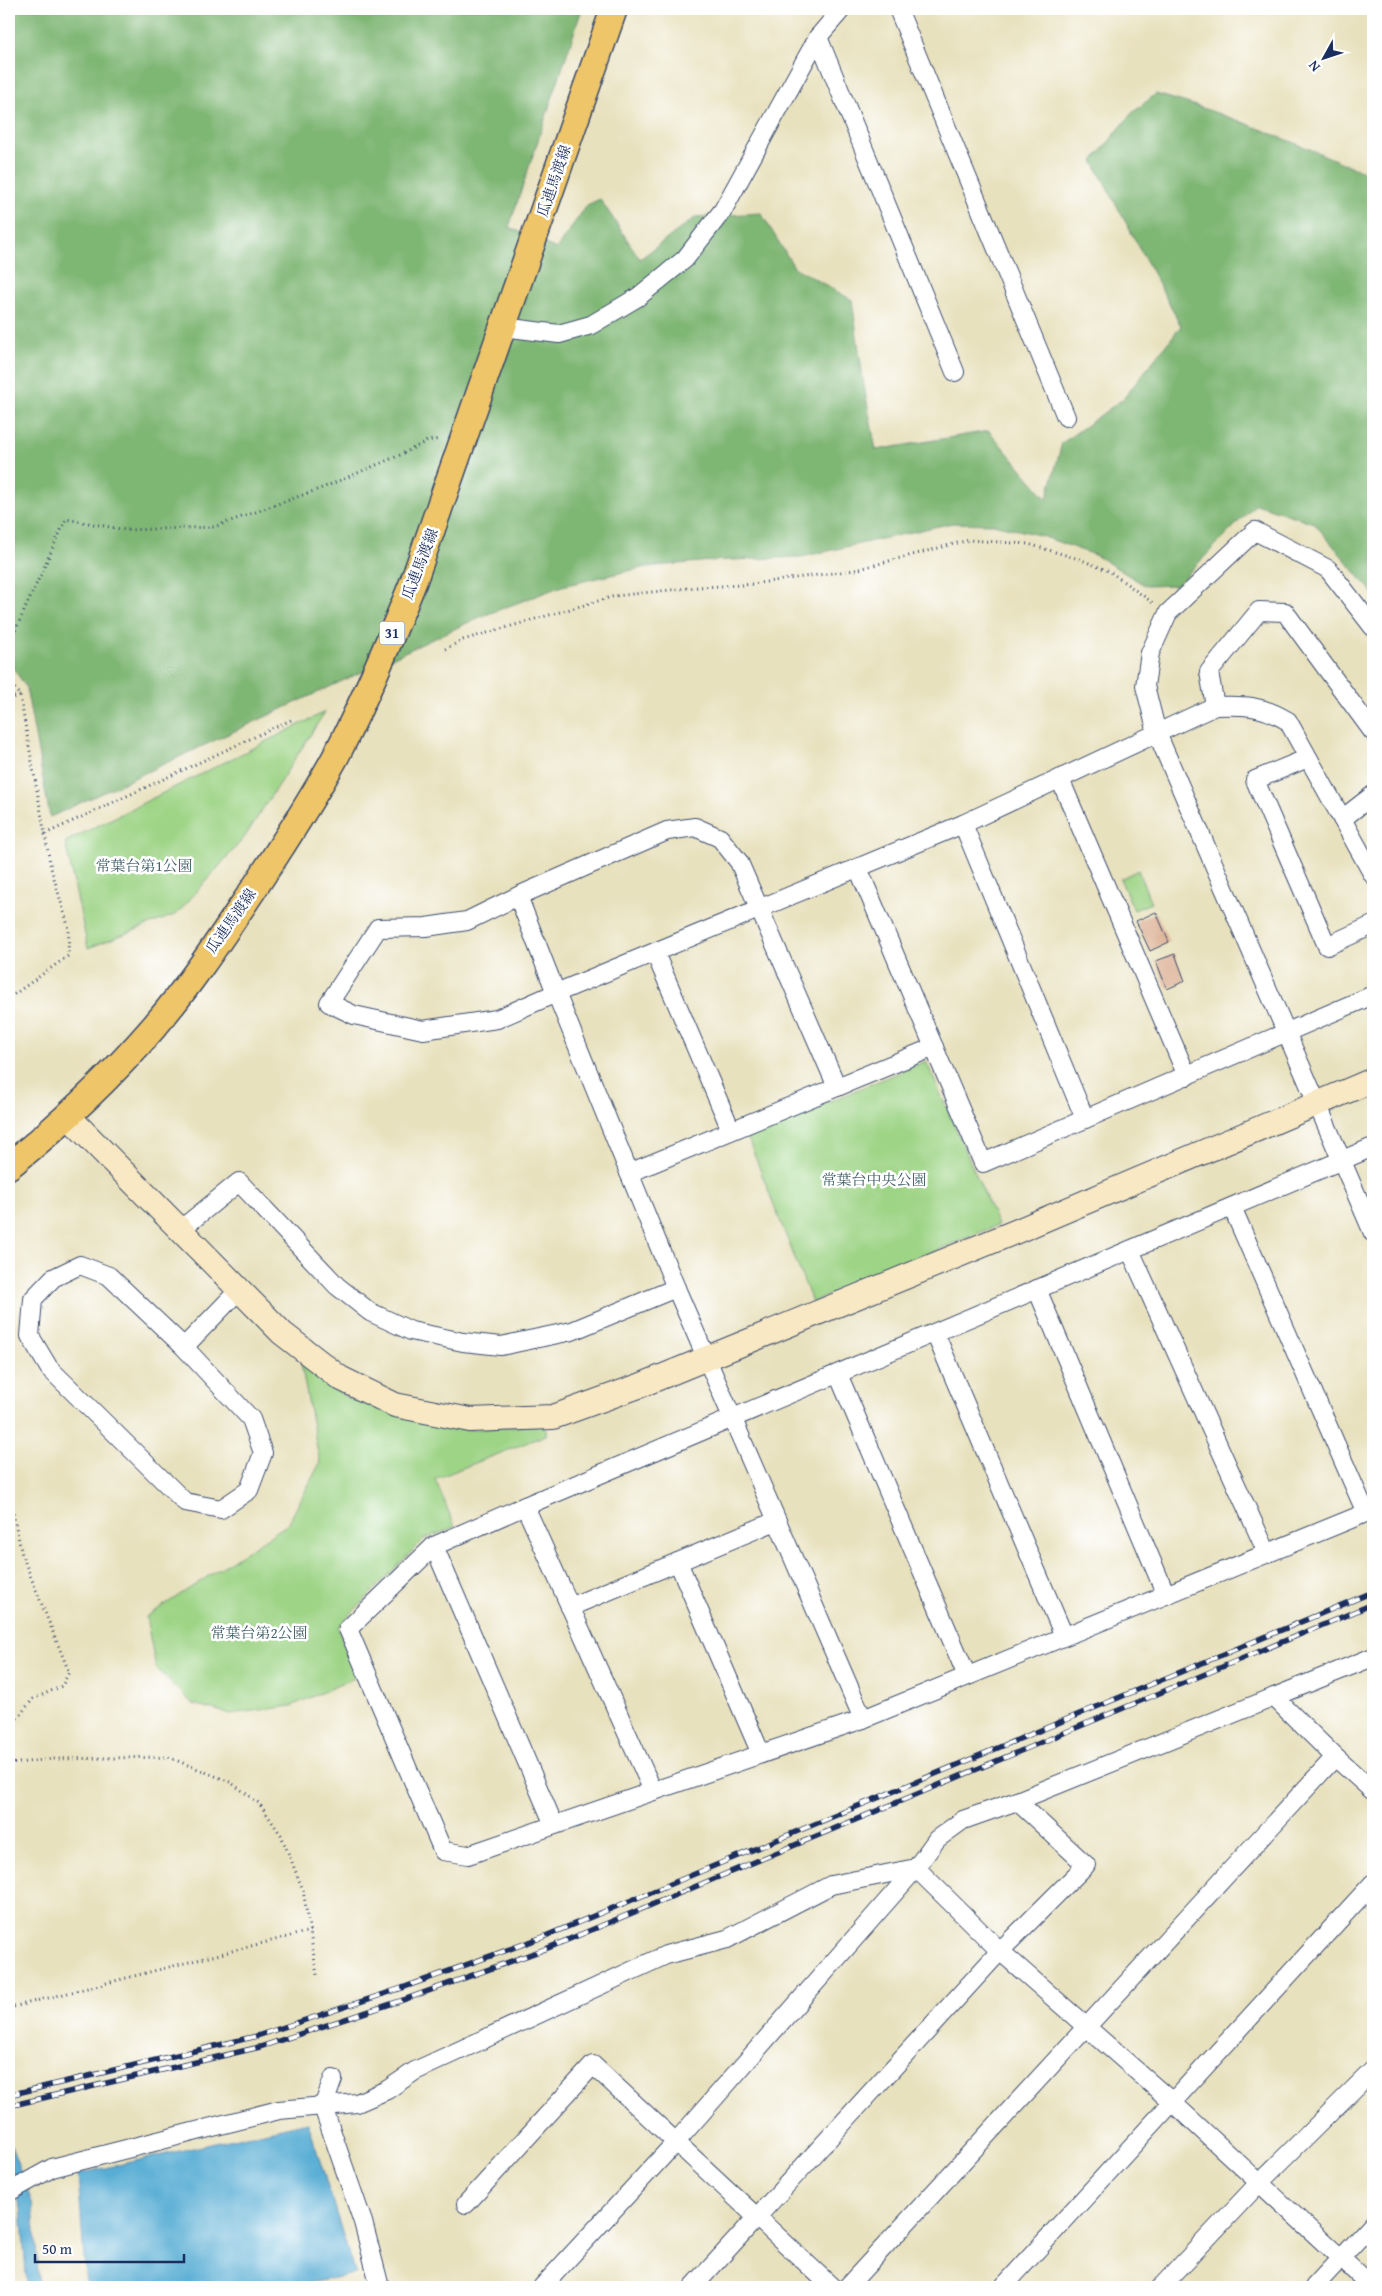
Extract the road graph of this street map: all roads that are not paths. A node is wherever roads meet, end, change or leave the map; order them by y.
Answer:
1 (614, 9) edge
2 (842, 9) edge
3 (898, 9) edge
4 (818, 37) junction
5 (503, 327) junction
6 (955, 372) dead end
7 (1066, 417) dead end
8 (1373, 627) edge
9 (1214, 706) junction
10 (1373, 732) edge
11 (1157, 733) junction
12 (1308, 758) junction
13 (1060, 779) junction
14 (1373, 795) edge
15 (1342, 819) junction
16 (963, 824) junction
17 (858, 868) junction
18 (1373, 874) edge
19 (518, 896) junction
20 (759, 909) junction
21 (1373, 926) edge
22 (655, 953) junction
23 (556, 992) junction
24 (1373, 995) edge
25 (1288, 1033) junction
26 (934, 1047) junction
27 (1187, 1076) junction
28 (1373, 1080) edge
29 (837, 1087) junction
30 (1317, 1104) junction
31 (68, 1116) junction
32 (1085, 1120) junction
33 (731, 1130) junction
34 (1373, 1147) edge
35 (1341, 1161) junction
36 (9, 1166) edge
37 (629, 1173) junction
38 (1232, 1207) junction
39 (180, 1230) junction
40 (1373, 1233) edge
41 (1130, 1250) junction
42 (676, 1288) junction
43 (1037, 1289) junction
44 (240, 1290) junction
45 (935, 1333) junction
46 (184, 1347) junction
47 (706, 1358) junction
48 (838, 1374) junction
49 (732, 1419) junction
50 (525, 1506) junction
51 (1370, 1511) edge
52 (776, 1521) junction
53 (434, 1546) junction
54 (1267, 1553) junction
55 (678, 1562) junction
56 (1166, 1595) junction
57 (570, 1607) junction
58 (1064, 1636) junction
59 (1373, 1657) edge
60 (967, 1676) junction
61 (1274, 1697) junction
62 (863, 1719) junction
63 (761, 1754) junction
64 (1335, 1758) junction
65 (652, 1791) junction
66 (1373, 1791) edge
67 (1017, 1801) junction
68 (554, 1825) junction
69 (916, 1868) junction
70 (1373, 1883) edge
71 (1000, 1951) junction
72 (1085, 2027) junction
73 (1373, 2070) edge
74 (333, 2079) dead end
75 (1172, 2102) junction
76 (323, 2106) junction
77 (676, 2143) junction
78 (1259, 2183) junction
79 (9, 2192) edge
80 (466, 2204) dead end
81 (757, 2218) junction
82 (1373, 2223) edge
83 (1341, 2258) junction
84 (380, 2287) edge
85 (542, 2287) edge
86 (693, 2287) edge
87 (832, 2287) edge
88 (847, 2287) edge
89 (1003, 2287) edge
90 (1161, 2287) edge
91 (1314, 2287) edge
92 (1372, 2287) edge

1 - 5 main road, 瓜連馬渡線 / 31
2 - 4 street
3 - 7 street
4 - 5 street
4 - 6 street
5 - 31 main road, 瓜連馬渡線 / 31
8 - 11 street
9 - 10 street
9 - 11 street
9 - 12 street
11 - 13 street
11 - 25 street
12 - 15 street
12 - 21 street
13 - 16 street
13 - 27 street
14 - 15 street
15 - 18 street
16 - 17 street
16 - 32 street
17 - 20 street
17 - 26 street
19 - 20 street
19 - 23 street
19 - 23 street
20 - 22 street
20 - 29 street
22 - 23 street
22 - 33 street
23 - 37 street
24 - 25 street
25 - 27 street
25 - 30 street
26 - 29 street
26 - 32 street
27 - 32 street
28 - 30 street
29 - 33 street
30 - 35 street
30 - 47 street
31 - 36 main road, 瓜連馬渡線 / 31
31 - 39 street
33 - 37 street
34 - 35 street
35 - 38 street
35 - 40 street
37 - 42 street
38 - 41 street
38 - 51 street
39 - 42 street
39 - 44 street
41 - 43 street
41 - 54 street
42 - 47 street
43 - 45 street
43 - 56 street
44 - 46 street
44 - 47 street
45 - 48 street
45 - 58 street
46 - 46 street
47 - 49 street
48 - 49 street
48 - 60 street
49 - 50 street
49 - 52 street
50 - 53 street
50 - 57 street
51 - 54 street
52 - 55 street
52 - 62 street
53 - 68 street
53 - 68 street
54 - 56 street
55 - 57 street
55 - 63 street
56 - 58 street
57 - 65 street
58 - 60 street
59 - 61 street
60 - 62 street
61 - 64 street
61 - 67 street
62 - 63 street
63 - 65 street
64 - 66 street
64 - 72 street
65 - 68 street
67 - 69 street
67 - 71 street
69 - 71 street
69 - 76 street
69 - 77 street
70 - 75 street
71 - 72 street
71 - 81 street
72 - 75 street
72 - 88 street
73 - 78 street
74 - 76 street
75 - 78 street
75 - 89 street
76 - 79 street
76 - 84 street
77 - 80 street
77 - 81 street
77 - 85 street
78 - 83 street
78 - 90 street
81 - 86 street
81 - 87 street
82 - 83 street
83 - 91 street
83 - 92 street

